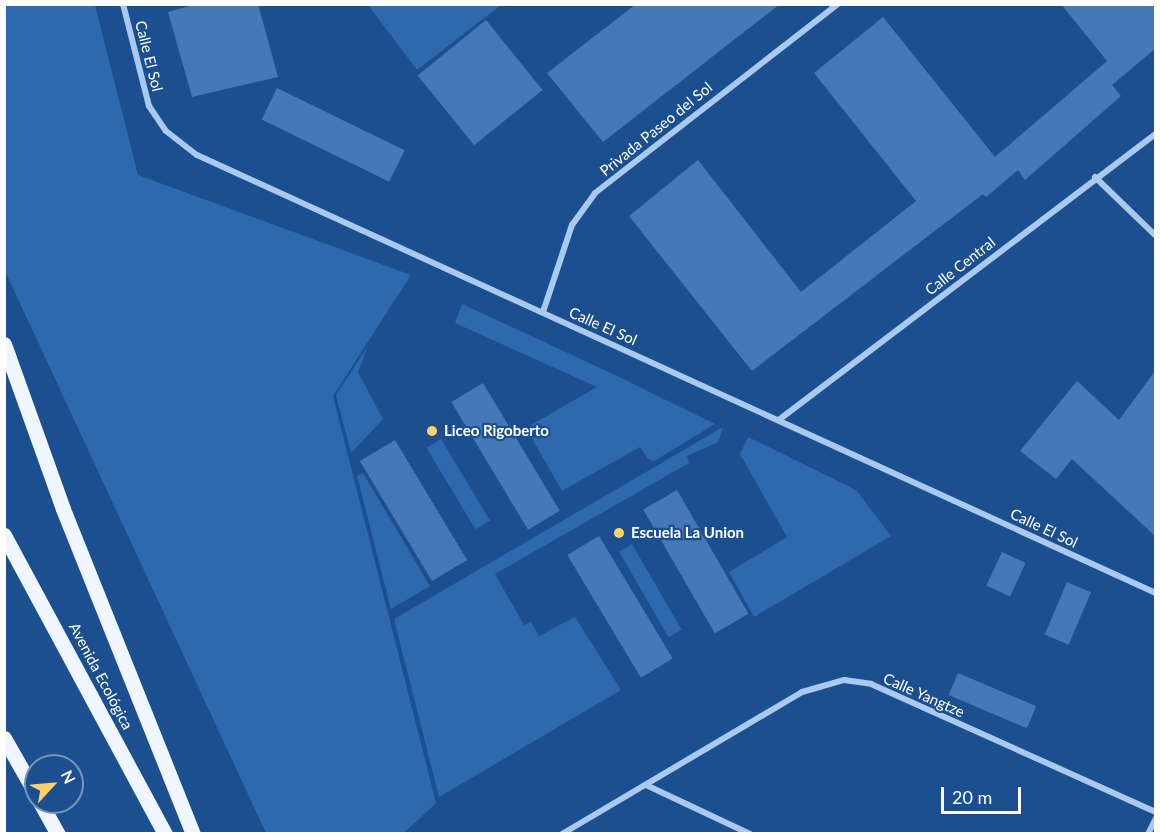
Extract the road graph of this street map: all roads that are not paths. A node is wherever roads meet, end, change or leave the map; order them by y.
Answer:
1 (123, 4) edge
2 (838, 4) edge
3 (1155, 134) edge
4 (1095, 177) junction
5 (1155, 236) edge
6 (543, 312) junction
7 (4, 344) edge
8 (780, 419) junction
9 (4, 535) edge
10 (1155, 592) edge
11 (4, 738) edge
12 (24, 773) edge
13 (646, 785) junction
14 (1155, 812) edge
15 (47, 814) edge
16 (1155, 818) edge
17 (58, 834) edge
18 (165, 834) edge
19 (193, 834) edge
20 (562, 834) edge
21 (750, 834) edge
22 (1148, 834) edge

1 - 6 street, Calle El Sol
2 - 6 street, Privada Paseo del Sol
3 - 4 street, Calle Central
4 - 5 street
4 - 8 street, Calle Central
6 - 8 street, Calle El Sol
7 - 19 main road
8 - 10 street, Calle El Sol
9 - 18 main road, Avenida Ecológica
11 - 12 main road
13 - 14 street, Calle Yangtze
13 - 20 street, Calle Yangtze
13 - 21 street
15 - 17 main road
16 - 22 street

